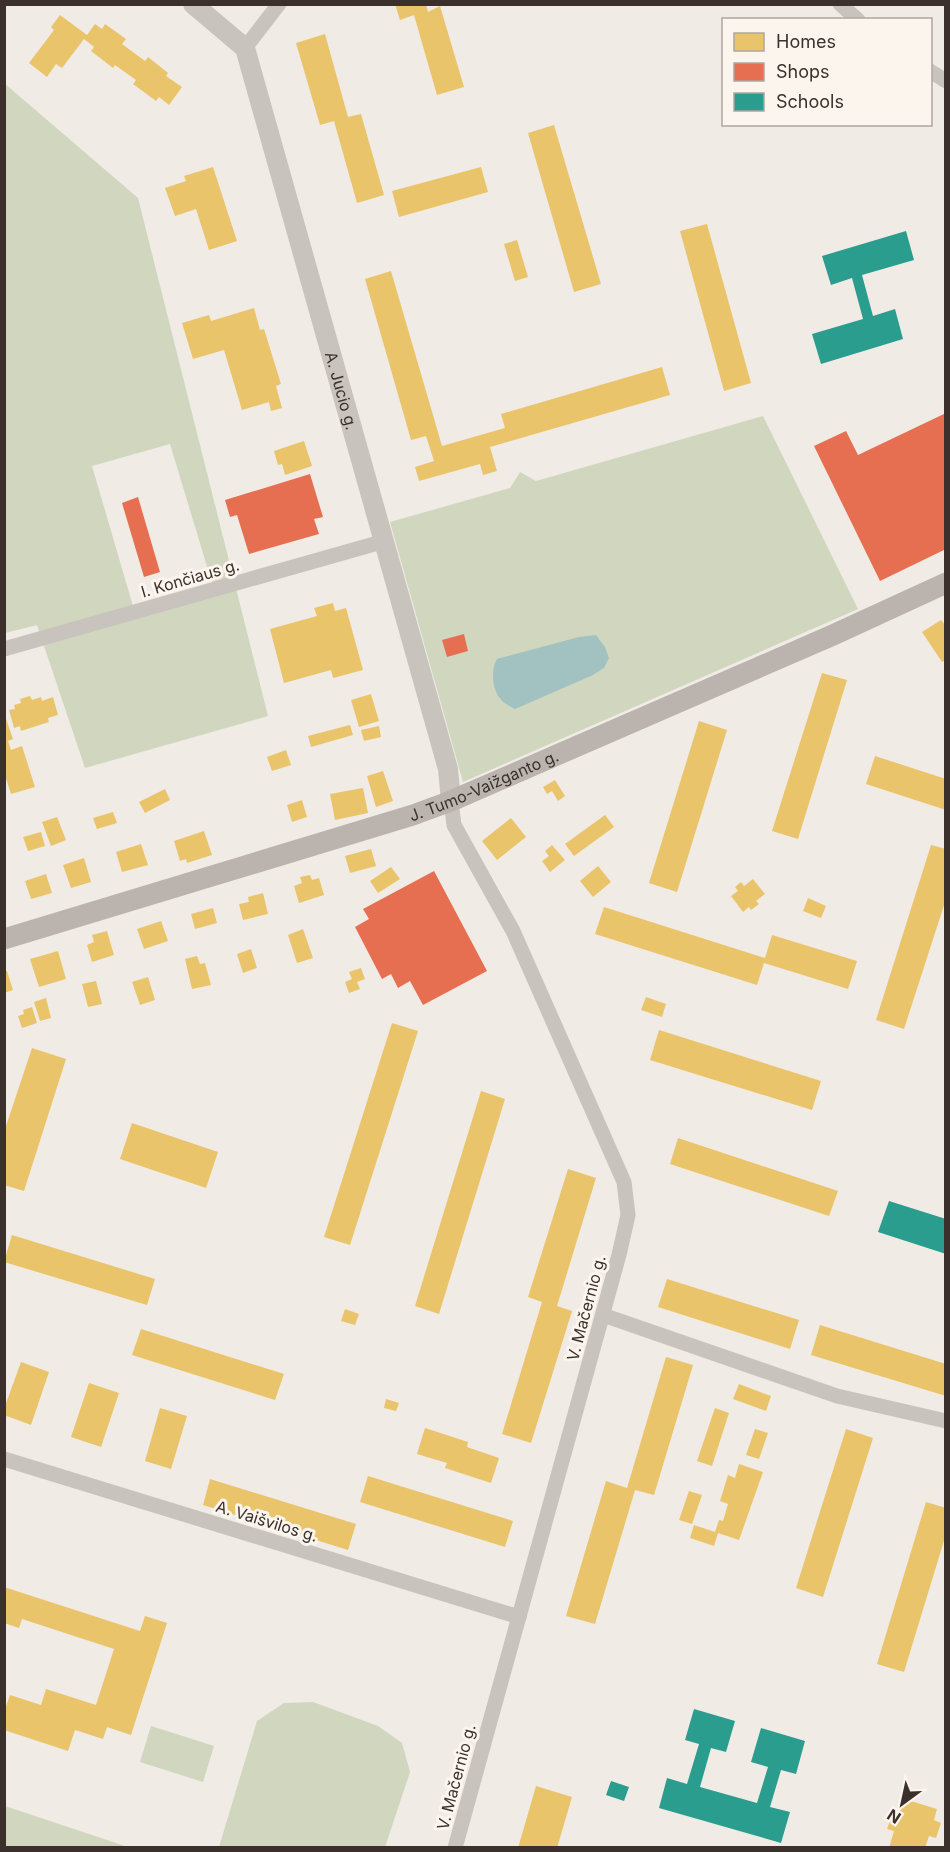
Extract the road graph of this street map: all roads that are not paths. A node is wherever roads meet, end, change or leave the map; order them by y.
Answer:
1 (193, 4) edge
2 (279, 4) edge
3 (840, 4) edge
4 (856, 18) edge
5 (245, 48) junction
6 (932, 72) edge
7 (945, 81) edge
8 (385, 541) junction
9 (945, 583) edge
10 (4, 649) edge
11 (451, 801) junction
12 (4, 939) edge
13 (603, 1315) junction
14 (945, 1421) edge
15 (4, 1459) edge
16 (519, 1617) junction
17 (455, 1848) edge

1 - 5 street
2 - 5 street
3 - 4 street
5 - 8 street, A. Jucio g.
6 - 7 street
8 - 10 street, I. Končiaus g.
8 - 11 street, A. Jucio g.
9 - 11 main road, J. Tumo-Vaižganto g.
11 - 12 main road, J. Tumo-Vaižganto g.
11 - 13 street, V. Mačernio g.
13 - 14 street
13 - 16 street, V. Mačernio g.
15 - 16 street, A. Vaišvilos g.
16 - 17 street, V. Mačernio g.

